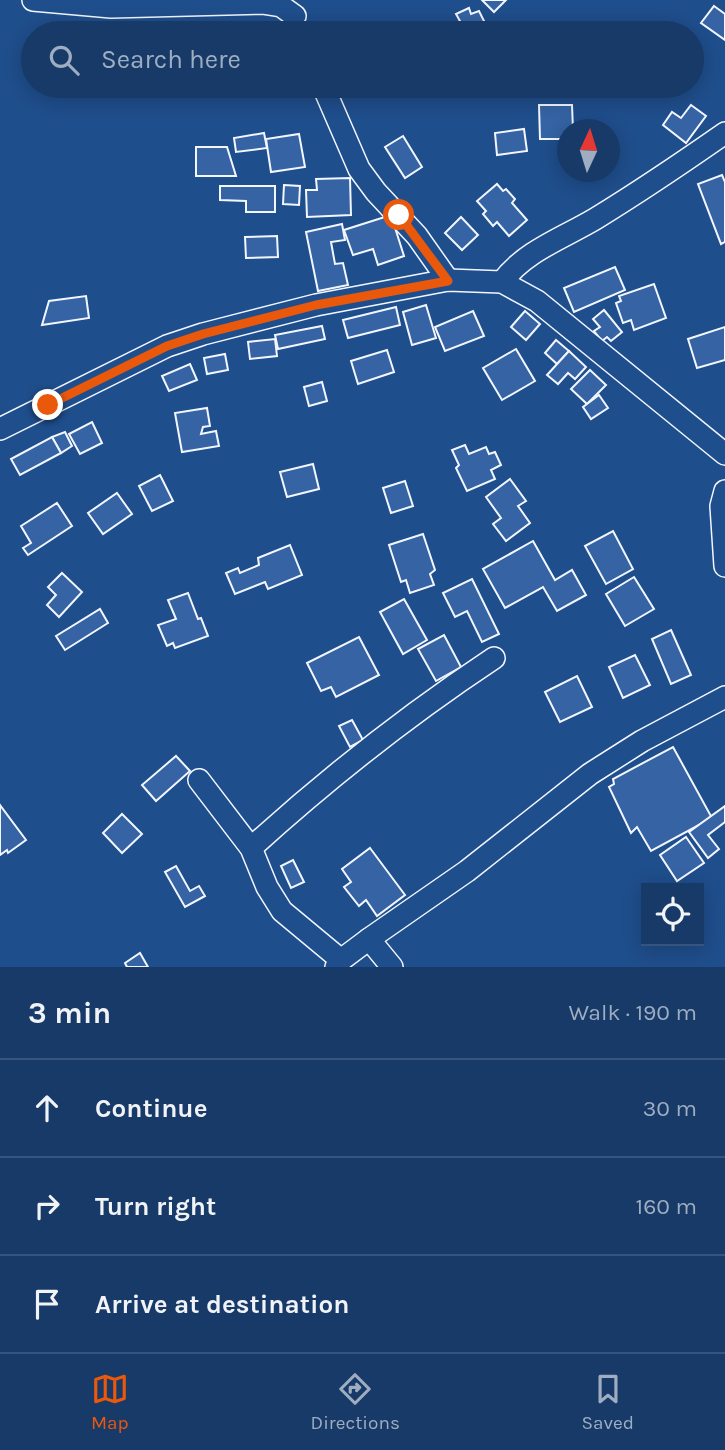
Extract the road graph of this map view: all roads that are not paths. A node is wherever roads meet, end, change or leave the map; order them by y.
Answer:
1 (33, 0) edge
2 (296, 17) edge
3 (328, 98) edge
4 (725, 133) edge
5 (448, 281) junction
6 (502, 282) junction
7 (0, 429) edge
8 (725, 454) edge
9 (725, 491) edge
10 (725, 566) edge
11 (494, 658) dead end
12 (725, 697) edge
13 (199, 780) dead end
14 (251, 848) junction
15 (369, 939) junction
16 (339, 963) edge
17 (392, 967) edge

1 - 2 street
3 - 5 street
4 - 6 street
5 - 6 street
5 - 7 street
6 - 8 street
9 - 10 street
11 - 14 street
12 - 15 street
13 - 14 street
14 - 16 street
15 - 16 street
15 - 17 street

